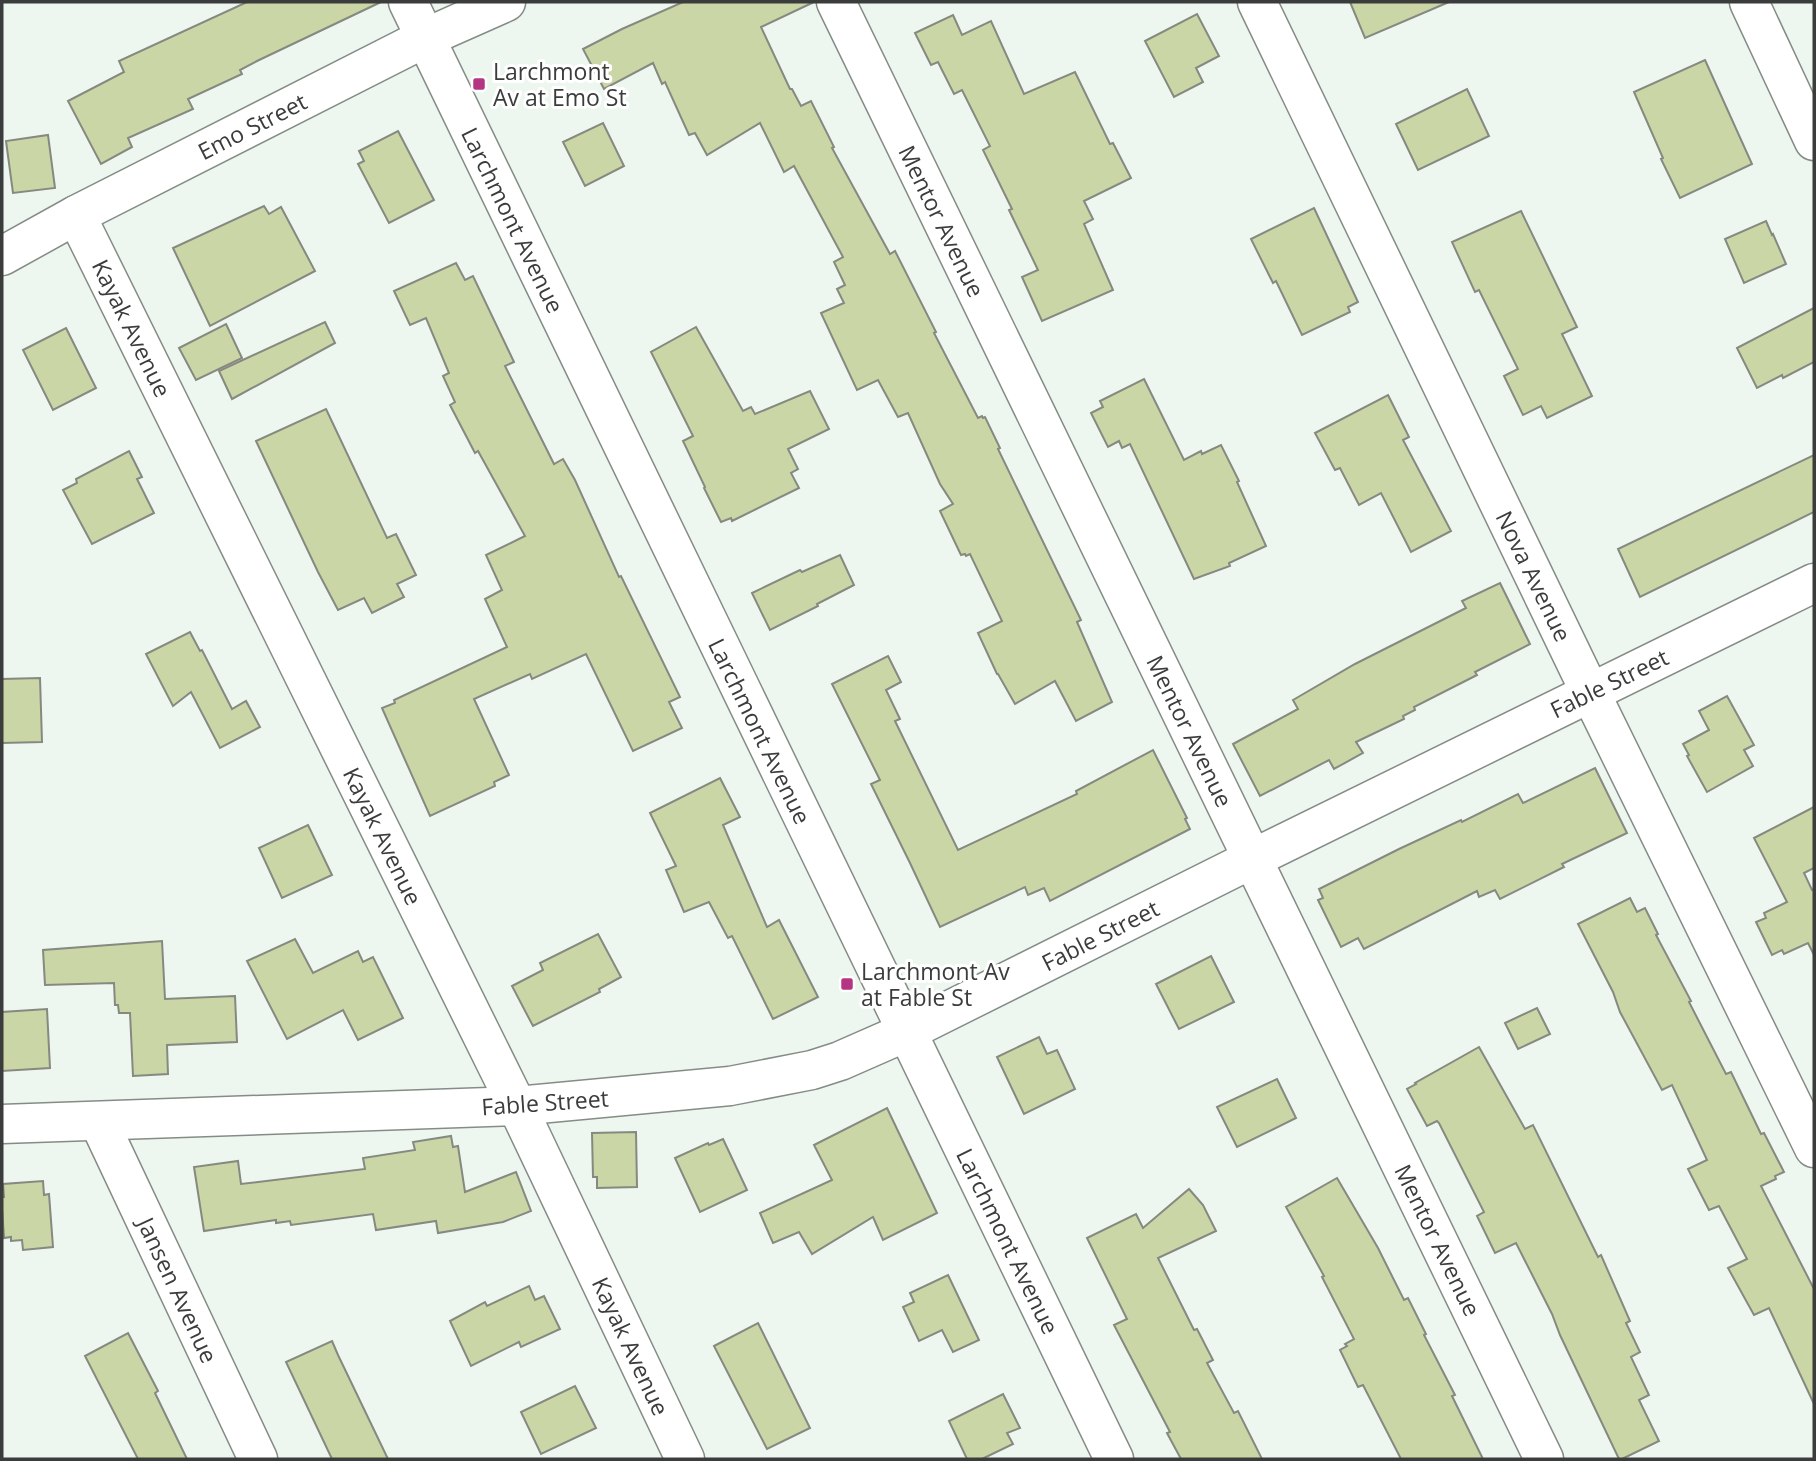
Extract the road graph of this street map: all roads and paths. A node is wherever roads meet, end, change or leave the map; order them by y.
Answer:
1 (408, 2) edge
2 (506, 2) edge
3 (836, 2) edge
4 (1257, 2) edge
5 (1749, 2) edge
6 (425, 38) junction
7 (1814, 141) edge
8 (76, 215) junction
9 (2, 256) edge
10 (1814, 583) edge
11 (1590, 692) junction
12 (1252, 859) junction
13 (906, 1032) junction
14 (517, 1105) junction
15 (99, 1122) junction
16 (2, 1124) edge
17 (1814, 1148) edge
18 (258, 1459) edge
19 (685, 1459) edge
20 (1114, 1459) edge
21 (1545, 1459) edge

1 - 6 street, Larchmont Avenue
2 - 6 street, Emo Street
3 - 12 street, Mentor Avenue
4 - 11 street, Nova Avenue
5 - 7 street
6 - 8 street, Emo Street
6 - 13 street, Larchmont Avenue
8 - 9 street, Emo Street
8 - 14 street, Kayak Avenue
10 - 11 street, Fable Street
11 - 12 street, Fable Street
11 - 17 street, Nova Avenue
12 - 13 street, Fable Street
12 - 21 street, Mentor Avenue
13 - 14 street, Fable Street
13 - 20 street, Larchmont Avenue
14 - 15 street, Fable Street
14 - 19 street, Kayak Avenue
15 - 16 street, Fable Street
15 - 18 street, Jansen Avenue

